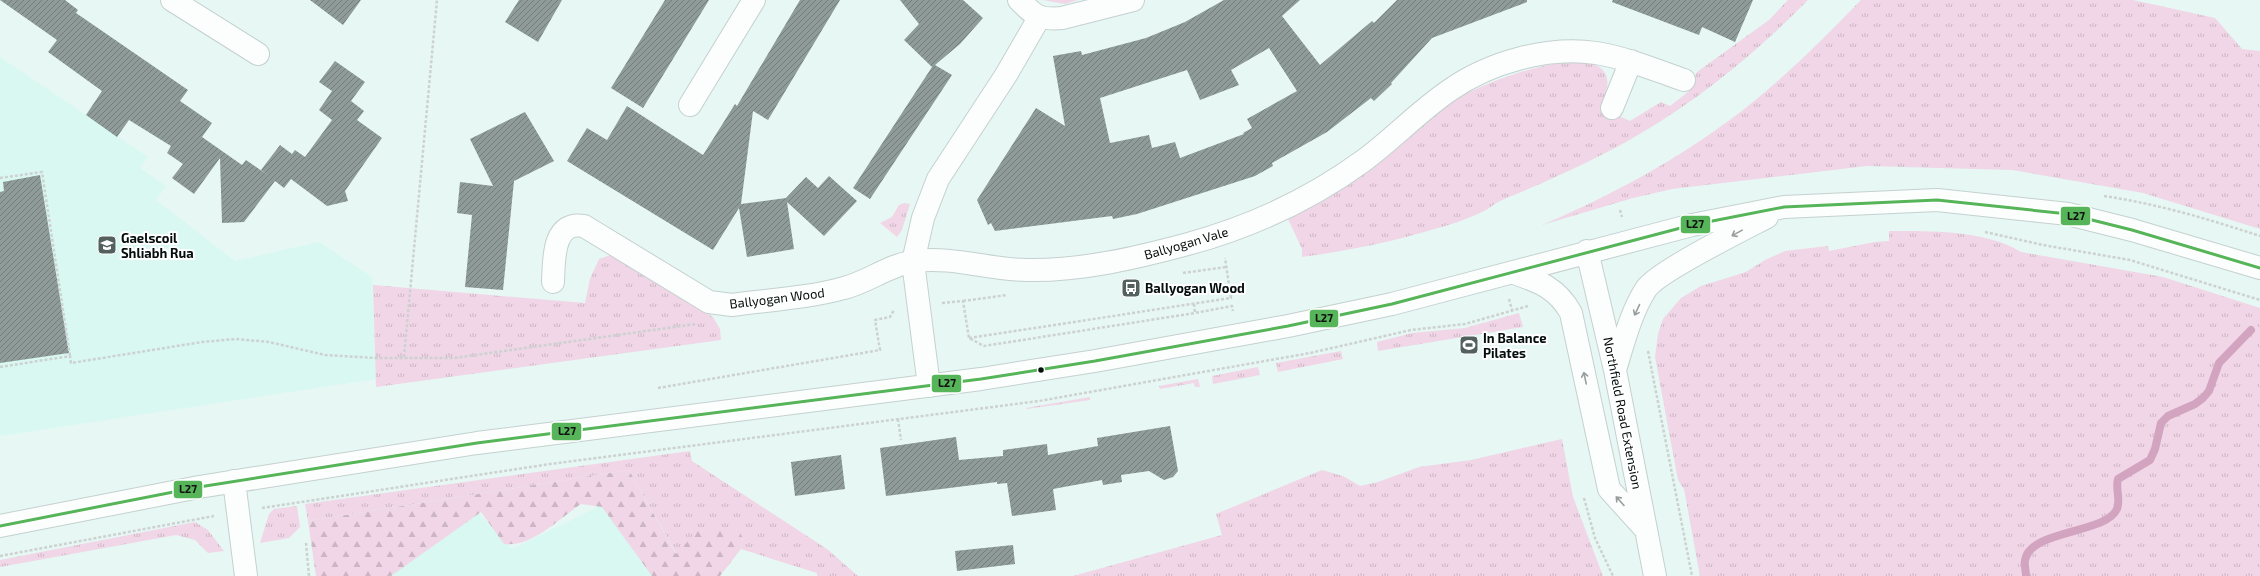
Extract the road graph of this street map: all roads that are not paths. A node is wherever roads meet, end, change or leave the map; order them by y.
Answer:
1 (172, 0) edge
2 (754, 0) edge
3 (1019, 0) edge
4 (1133, 0) edge
5 (1039, 18) junction
6 (258, 54) dead end
7 (1631, 61) junction
8 (1684, 80) dead end
9 (690, 105) dead end
10 (1612, 108) dead end
11 (1784, 208) junction
12 (1587, 252) junction
13 (913, 262) junction
14 (2260, 268) edge
15 (1514, 273) junction
16 (553, 282) dead end
17 (1615, 370) junction
18 (929, 386) junction
19 (234, 481) junction
20 (0, 526) edge
21 (1646, 530) junction
22 (246, 576) edge
23 (1655, 576) edge

1 - 6 street
2 - 9 street
3 - 5 street
4 - 5 street
5 - 13 street
7 - 8 street, Ballyogan Vale
7 - 10 street
7 - 13 street, Ballyogan Vale
11 - 12 street
11 - 14 street
11 -> 17 street
12 - 15 street
12 - 17 street, Northfield Road Extension
13 - 16 street, Ballyogan Wood
13 - 18 street
15 - 18 street
21 -> 15 street
17 - 21 street, Northfield Road Extension
18 - 19 street
19 - 20 street
19 - 22 street
21 - 23 street, Northfield Road Extension

